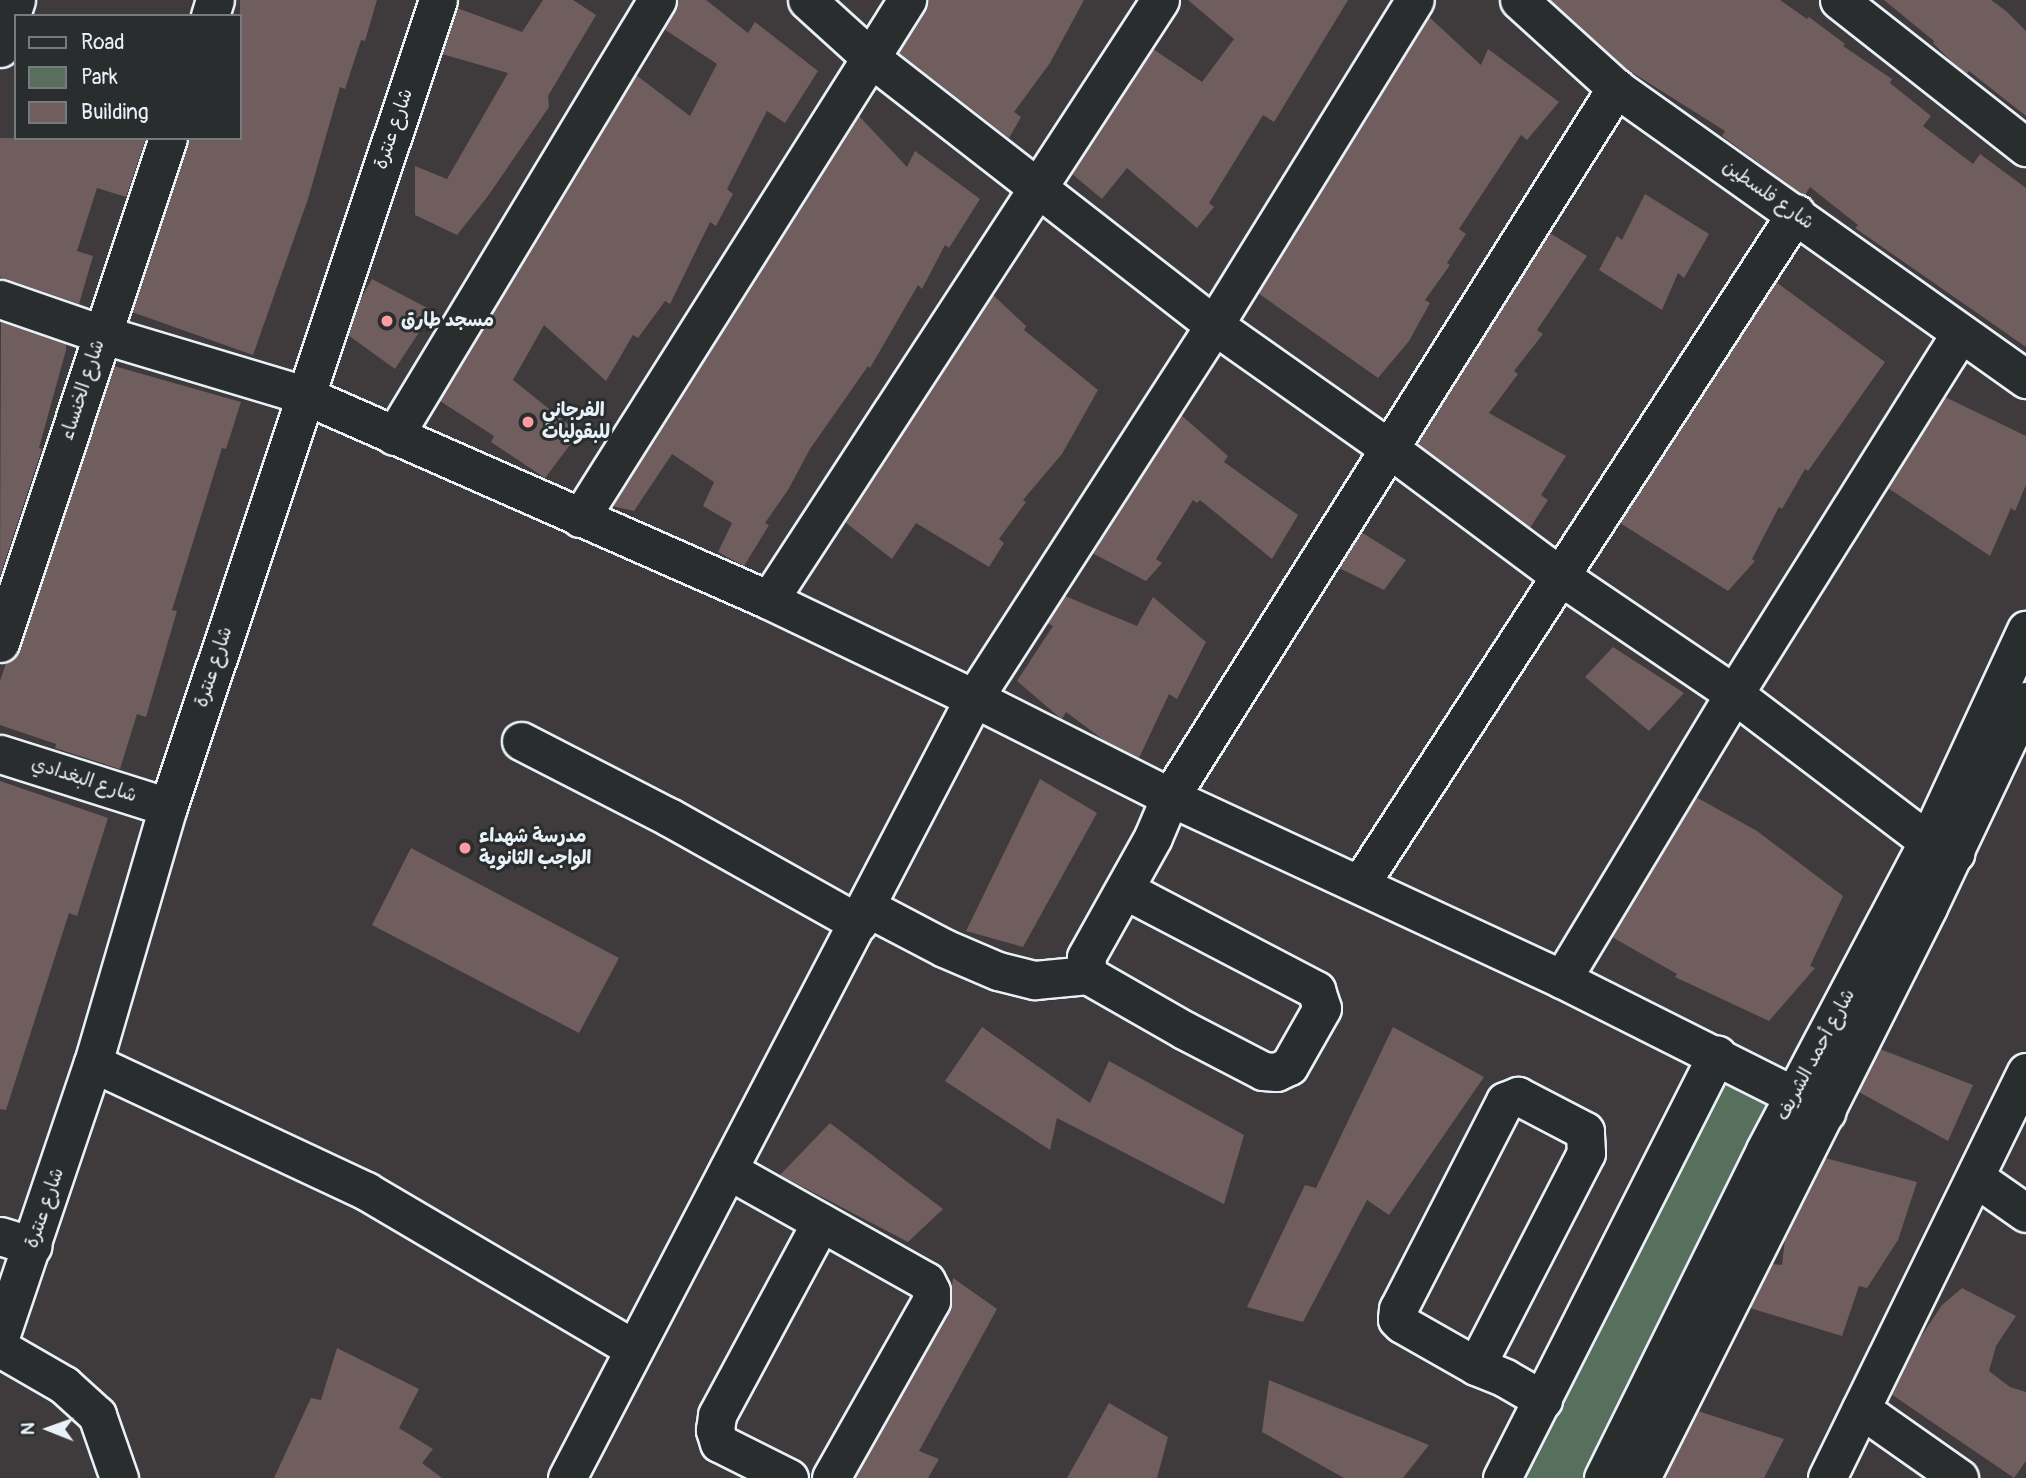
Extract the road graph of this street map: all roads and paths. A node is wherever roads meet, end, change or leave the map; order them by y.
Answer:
1 (16, 0) edge
2 (438, 0) edge
3 (657, 0) edge
4 (807, 0) edge
5 (907, 0) edge
6 (1160, 0) edge
7 (1415, 0) edge
8 (1519, 0) edge
9 (1839, 0) edge
10 (0, 48) edge
11 (871, 58) junction
12 (1616, 88) junction
13 (167, 140) edge
14 (2026, 147) edge
15 (1040, 189) junction
16 (1796, 213) junction
17 (0, 299) edge
18 (1214, 325) junction
19 (101, 334) junction
20 (1960, 334) junction
21 (2026, 379) edge
22 (304, 395) junction
23 (394, 436) junction
24 (1387, 447) junction
25 (580, 518) junction
26 (1560, 576) junction
27 (769, 600) junction
28 (2026, 630) edge
29 (0, 643) edge
30 (1734, 694) junction
31 (974, 698) junction
32 (2026, 701) edge
33 (521, 741) dead end
34 (0, 754) edge
35 (1170, 797) junction
36 (168, 807) junction
37 (1941, 847) junction
38 (1360, 884) junction
39 (1125, 890) junction
40 (862, 915) junction
41 (1088, 975) junction
42 (1562, 979) junction
43 (1717, 1055) junction
44 (93, 1063) junction
45 (2026, 1072) edge
46 (1811, 1104) junction
47 (728, 1170) junction
48 (1976, 1178) junction
49 (2026, 1213) edge
50 (821, 1222) junction
51 (16, 1241) edge
52 (0, 1337) edge
53 (0, 1348) edge
54 (633, 1348) junction
55 (1476, 1366) junction
56 (1543, 1400) junction
57 (1861, 1409) junction
58 (119, 1478) edge
59 (567, 1478) edge
60 (789, 1478) edge
61 (831, 1478) edge
62 (1502, 1478) edge
63 (1602, 1478) edge
64 (1641, 1478) edge
65 (1827, 1478) edge
66 (1959, 1478) edge

1 - 10 street
2 - 22 street, شارع عنترة
3 - 23 street
4 - 11 street
5 - 11 street
6 - 15 street
7 - 18 street
8 - 12 street, شارع فلسطين
9 - 14 street
11 - 15 street
11 - 25 street
12 - 16 street, شارع فلسطين
12 - 24 street
13 - 19 street, شارع الخنساء
15 - 18 street
15 - 27 street
16 - 20 street, شارع فلسطين
16 - 26 street
17 - 19 street
18 - 24 street
18 - 31 street
19 - 22 street
19 - 29 street, شارع الخنساء
20 - 21 street, شارع فلسطين
20 - 30 street
22 - 23 street
22 - 36 street, شارع عنترة
23 - 25 street
24 - 26 street
24 - 35 street
25 - 27 street
26 - 30 street
26 - 38 street
27 - 31 street
28 - 37 street, شارع أحمد الشريف
30 - 37 street
30 - 42 street
31 - 35 street
31 - 40 street
32 - 37 street, شارع أحمد الشريف
33 - 40 street
34 - 36 street, شارع البغدادي
35 - 38 street
35 - 39 street
36 - 44 street, شارع عنترة
37 - 46 street, شارع أحمد الشريف
38 - 42 street
39 - 41 street
39 - 41 street
40 - 41 street
40 - 47 street
42 - 43 street
43 - 46 street
43 - 56 street
44 - 51 street, شارع عنترة
44 - 54 street
45 - 48 street
46 - 63 street, شارع أحمد الشريف
46 - 64 street, شارع أحمد الشريف
47 - 50 street
47 - 54 street
48 - 49 street
48 - 57 street
50 - 60 street
50 - 61 street
51 - 52 street, شارع عنترة
53 - 58 street
54 - 59 street
55 - 55 street
55 - 56 street
56 - 62 street
57 - 65 street
57 - 66 street

